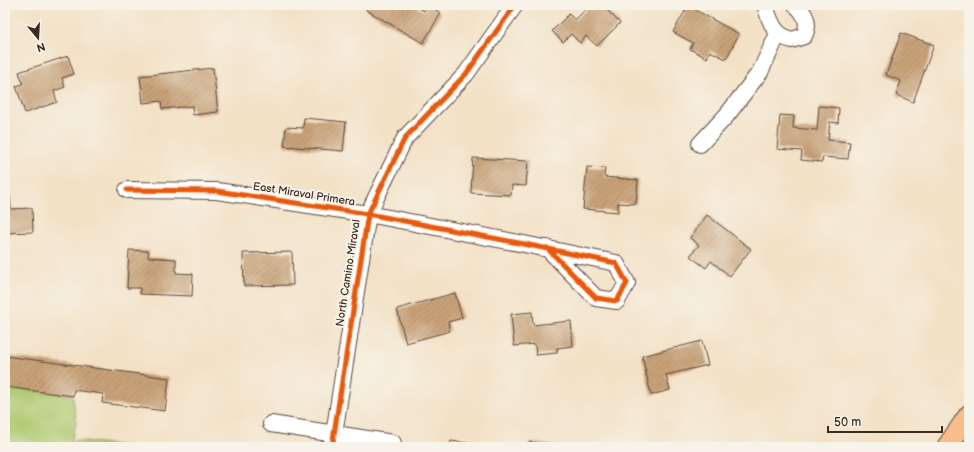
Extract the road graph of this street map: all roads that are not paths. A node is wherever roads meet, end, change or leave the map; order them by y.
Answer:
1 (516, 5) edge
2 (765, 5) edge
3 (796, 5) edge
4 (778, 34) junction
5 (700, 144) dead end
6 (127, 190) dead end
7 (368, 214) junction
8 (547, 248) junction
9 (969, 415) edge
10 (271, 424) dead end
11 (333, 440) edge
12 (393, 442) dead end
13 (947, 447) edge

1 - 7 street, North Camino Miraval
2 - 4 street
3 - 4 street
4 - 5 street
6 - 7 street, East Miraval Primera
7 - 8 street, East Miraval Primera
7 - 11 street, North Camino Miraval
8 - 8 street, East Miraval Primera
9 - 13 main road
10 - 11 street
11 - 12 street

